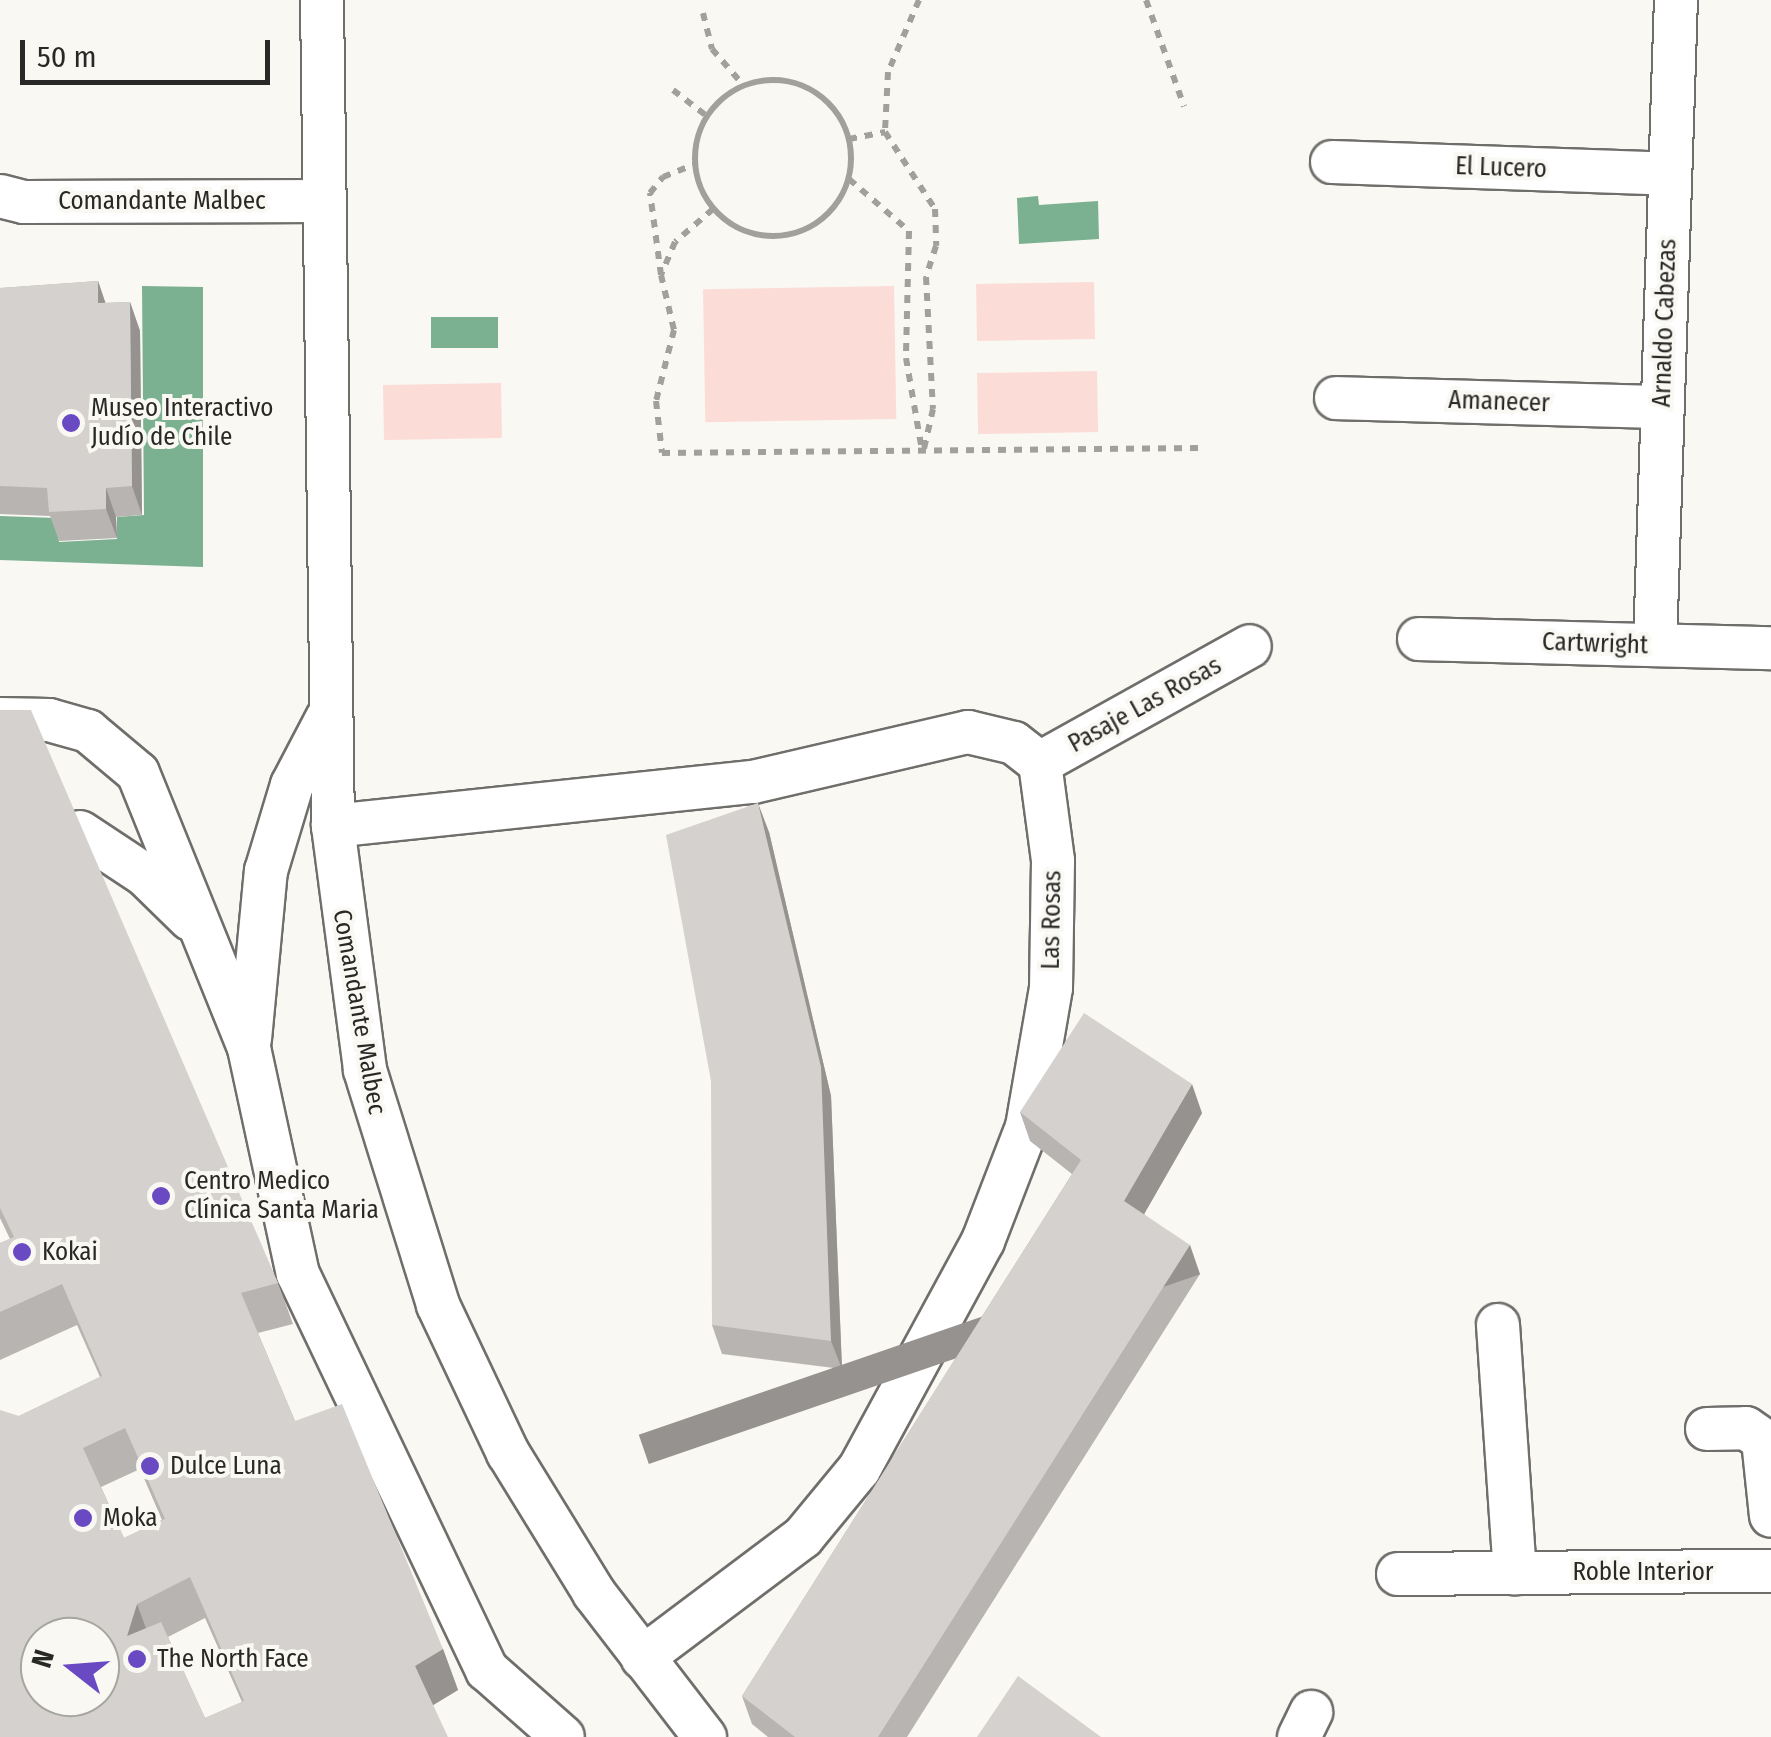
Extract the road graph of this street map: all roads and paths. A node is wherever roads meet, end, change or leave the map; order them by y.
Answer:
1 (322, 0) edge
2 (919, 0) edge
3 (1146, 0) edge
4 (1676, 0) edge
5 (703, 13) dead end
6 (744, 86) junction
7 (673, 90) dead end
8 (1184, 106) dead end
9 (708, 117) junction
10 (884, 132) junction
11 (849, 138) junction
12 (1332, 162) dead end
13 (694, 164) junction
14 (1670, 174) junction
15 (849, 179) junction
16 (0, 196) edge
17 (325, 201) junction
18 (712, 209) junction
19 (912, 273) junction
20 (661, 274) junction
21 (926, 278) junction
22 (1336, 398) dead end
23 (1663, 407) junction
24 (1200, 448) dead end
25 (922, 452) junction
26 (1419, 639) dead end
27 (1654, 645) junction
28 (1250, 646) dead end
29 (1771, 648) edge
30 (332, 709) junction
31 (0, 719) edge
32 (1040, 764) junction
33 (333, 826) junction
34 (80, 832) edge
35 (211, 947) junction
36 (249, 1048) junction
37 (1498, 1324) dead end
38 (1707, 1429) dead end
39 (1771, 1516) edge
40 (1771, 1571) edge
41 (1516, 1573) junction
42 (1398, 1574) dead end
43 (642, 1658) junction
44 (563, 1737) edge
45 (705, 1737) edge

1 - 17 street, Comandante Malbec
2 - 10 path
3 - 8 path
4 - 14 street, Arnaldo Cabezas
5 - 6 path
6 - 9 path
6 - 11 path
7 - 9 path
9 - 13 path
10 - 11 path
10 - 21 path
11 - 15 path
12 - 14 street, El Lucero
13 - 18 path
13 - 20 path
14 - 23 street, Arnaldo Cabezas
15 - 18 path
15 - 19 path
16 - 17 street, Comandante Malbec
17 - 30 street, Comandante Malbec
18 - 20 path
19 - 21 path
19 - 25 path
20 - 25 path
21 - 25 path
22 - 23 street, Amanecer
23 - 27 street, Arnaldo Cabezas
24 - 25 path
26 - 27 street, Cartwright
27 - 29 street, Cartwright
28 - 32 street, Pasaje Las Rosas
30 - 33 street, Comandante Malbec
30 - 36 street
31 - 35 street
32 - 33 street
32 - 43 street, Las Rosas
33 - 43 street, Comandante Malbec
34 - 35 street
35 - 36 street
36 - 44 street
37 - 41 street
38 - 39 street
40 - 41 street, Roble Interior
41 - 42 street, Roble Interior
43 - 45 street, Comandante Malbec

